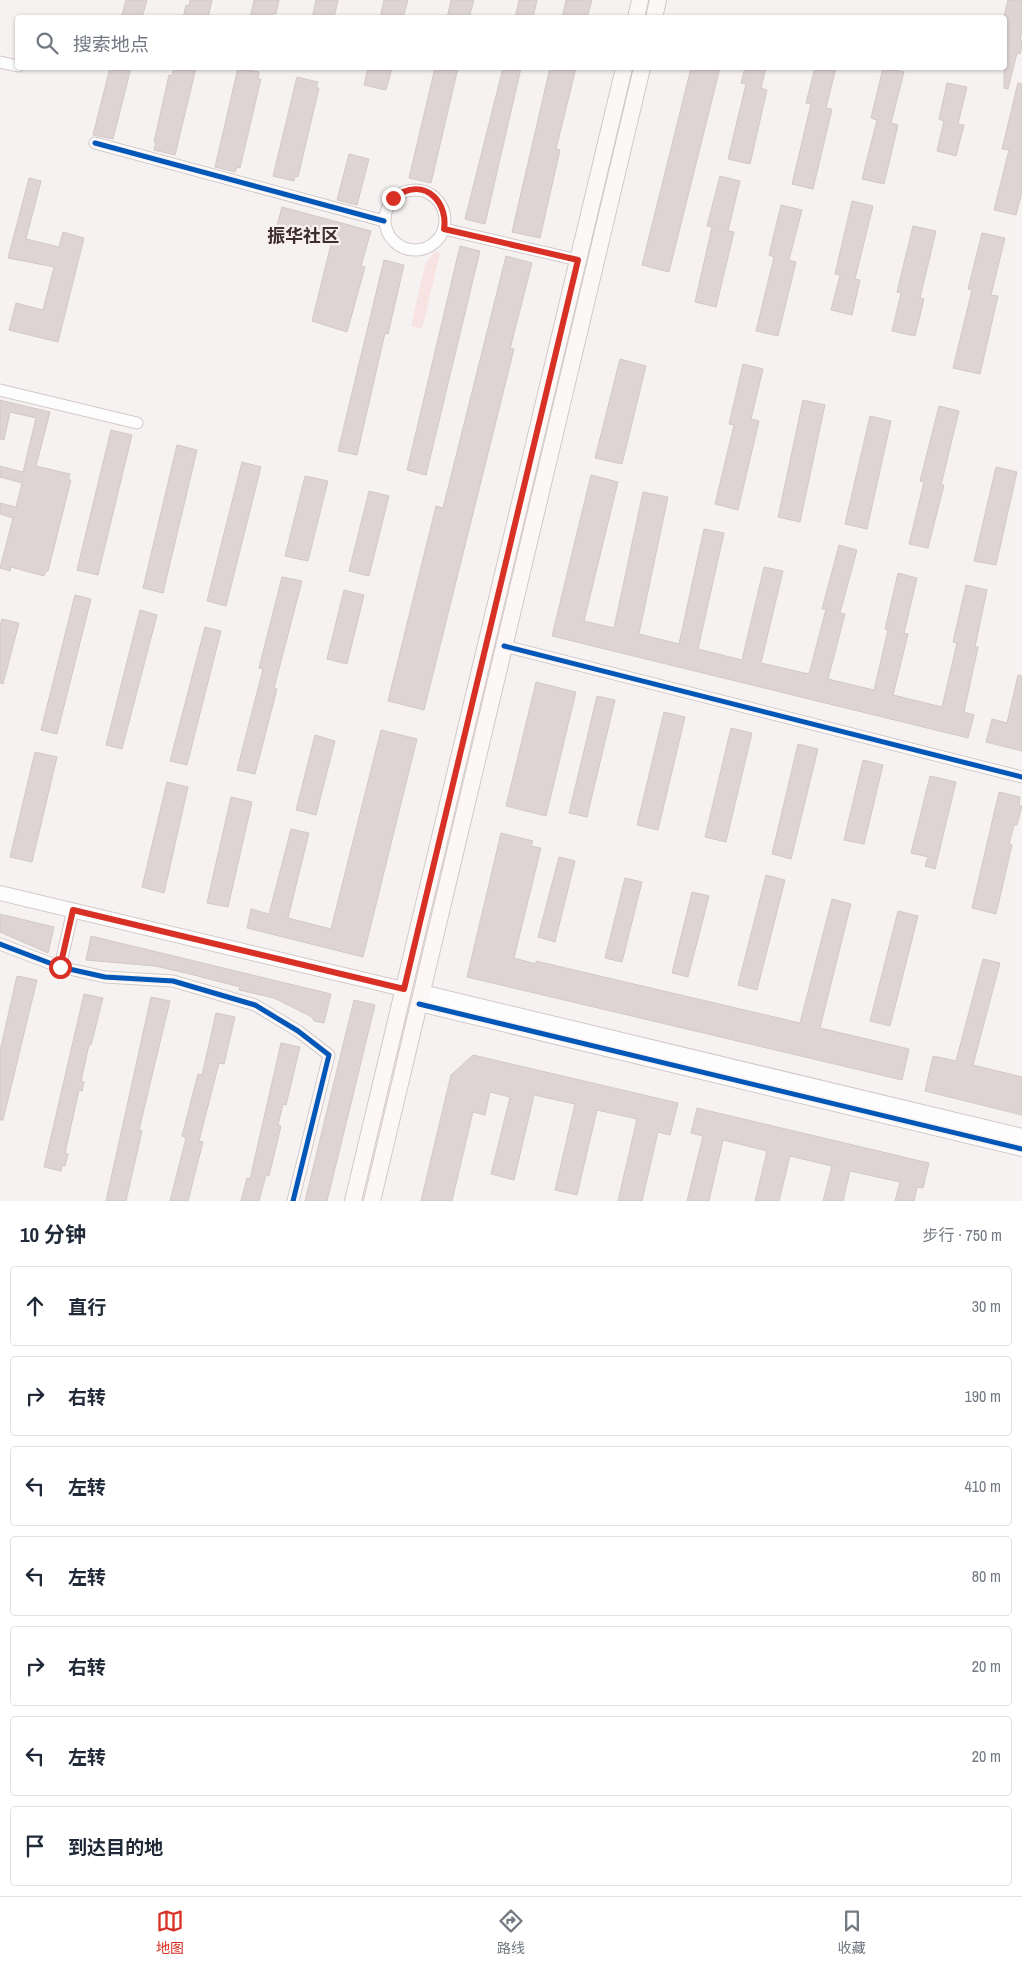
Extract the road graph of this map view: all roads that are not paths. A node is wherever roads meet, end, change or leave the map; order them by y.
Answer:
1 (640, 0) edge
2 (658, 0) edge
3 (637, 15) edge
4 (655, 15) edge
5 (0, 62) edge
6 (15, 65) edge
7 (624, 70) edge
8 (642, 70) edge
9 (95, 143) dead end
10 (384, 221) junction
11 (444, 229) junction
12 (578, 260) junction
13 (0, 390) edge
14 (137, 424) dead end
15 (504, 646) junction
16 (1022, 777) edge
17 (0, 893) edge
18 (73, 910) junction
19 (0, 944) edge
20 (60, 967) junction
21 (404, 989) junction
22 (420, 998) junction
23 (1022, 1136) edge
24 (1022, 1149) edge
25 (294, 1201) edge
26 (353, 1201) edge
27 (372, 1201) edge

1 - 3 main road
2 - 4 main road
5 - 6 street
7 - 12 main road
8 - 15 main road
9 - 10 street
10 - 11 street
10 - 11 street
11 - 12 street
12 - 21 main road
13 - 14 street
15 - 16 street
15 - 22 main road
17 - 18 street
18 - 20 street
18 - 21 street
19 - 20 street
20 - 25 street
21 - 26 main road
22 - 23 street
22 - 24 street
22 - 27 main road

